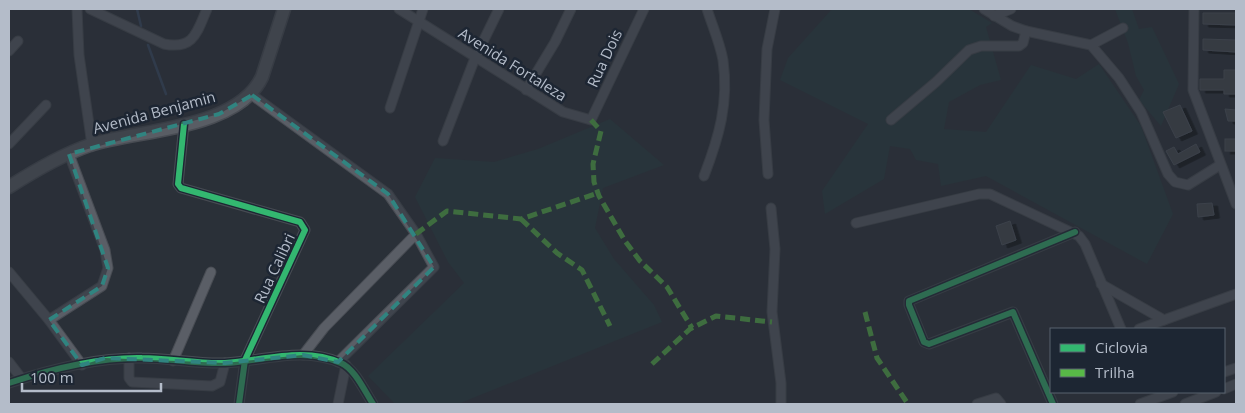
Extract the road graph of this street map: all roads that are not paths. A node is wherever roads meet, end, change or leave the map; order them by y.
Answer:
1 (77, 9) edge
2 (90, 9) edge
3 (207, 9) edge
4 (284, 9) edge
5 (399, 9) edge
6 (423, 9) edge
7 (499, 9) edge
8 (571, 9) edge
9 (644, 9) edge
10 (707, 9) edge
11 (776, 9) edge
12 (984, 9) edge
13 (1011, 9) edge
14 (1194, 9) edge
15 (994, 16) junction
16 (418, 20) junction
17 (1123, 28) dead end
18 (1026, 31) junction
19 (18, 41) dead end
20 (1091, 45) junction
21 (9, 51) edge
22 (475, 58) junction
23 (526, 90) junction
24 (252, 95) junction
25 (46, 105) dead end
26 (390, 108) dead end
27 (591, 120) joint
28 (891, 120) dead end
29 (184, 124) junction
30 (443, 141) dead end
31 (9, 144) edge
32 (92, 145) junction
33 (69, 154) junction
34 (1220, 166) junction
35 (768, 174) dead end
36 (704, 176) dead end
37 (9, 187) edge
38 (1236, 204) edge
39 (771, 208) dead end
40 (856, 223) dead end
41 (1075, 232) junction
42 (416, 234) junction
43 (9, 272) edge
44 (211, 272) dead end
45 (1101, 283) junction
46 (1236, 294) edge
47 (49, 320) junction
48 (1164, 320) junction
49 (1121, 328) edge
50 (1142, 328) edge
51 (303, 355) junction
52 (129, 358) junction
53 (245, 360) junction
54 (173, 361) junction
55 (9, 362) edge
56 (225, 363) junction
57 (342, 363) junction
58 (82, 365) junction
59 (22, 379) junction
60 (9, 383) edge
61 (1170, 393) edge
62 (1213, 393) edge
63 (239, 404) edge
64 (338, 404) edge
65 (373, 404) edge
66 (781, 404) edge
67 (977, 404) edge
68 (1001, 404) edge
69 (1053, 404) edge
70 (1140, 404) edge
71 (1185, 404) edge

1 - 32 street
2 - 3 street
4 - 24 street
5 - 16 street, Avenida Fortaleza
6 - 16 street
7 - 22 street
8 - 23 street
9 - 27 street, Rua Dois
10 - 36 street
11 - 35 street
12 - 15 street
13 - 15 street
14 - 34 street
15 - 18 street
16 - 22 street, Avenida Fortaleza
16 - 26 street
17 - 20 street
18 - 20 street
18 - 28 street
19 - 21 street
20 - 34 street
22 - 23 street, Avenida Fortaleza
22 - 30 street
23 - 27 street, Avenida Fortaleza
24 - 29 street, Avenida Benjamin
24 - 42 street
25 - 31 street
29 - 32 street, Avenida Benjamin
29 - 53 street, Rua Calibri
32 - 33 street, Avenida Benjamin
33 - 37 street, Avenida Benjamin
33 - 47 street
34 - 38 street
39 - 66 street
40 - 41 street
41 - 45 street
41 - 69 street
42 - 51 street
42 - 57 street
43 - 47 street
44 - 54 street
45 - 48 street
45 - 49 street
46 - 48 street
47 - 58 street
48 - 50 street
51 - 53 street
51 - 57 street
52 - 54 street
52 - 56 street
52 - 58 street
53 - 56 street
53 - 63 street
54 - 56 street
55 - 59 street
57 - 64 street
57 - 65 street
58 - 59 street
59 - 60 street
61 - 70 street
62 - 71 street
67 - 68 street

